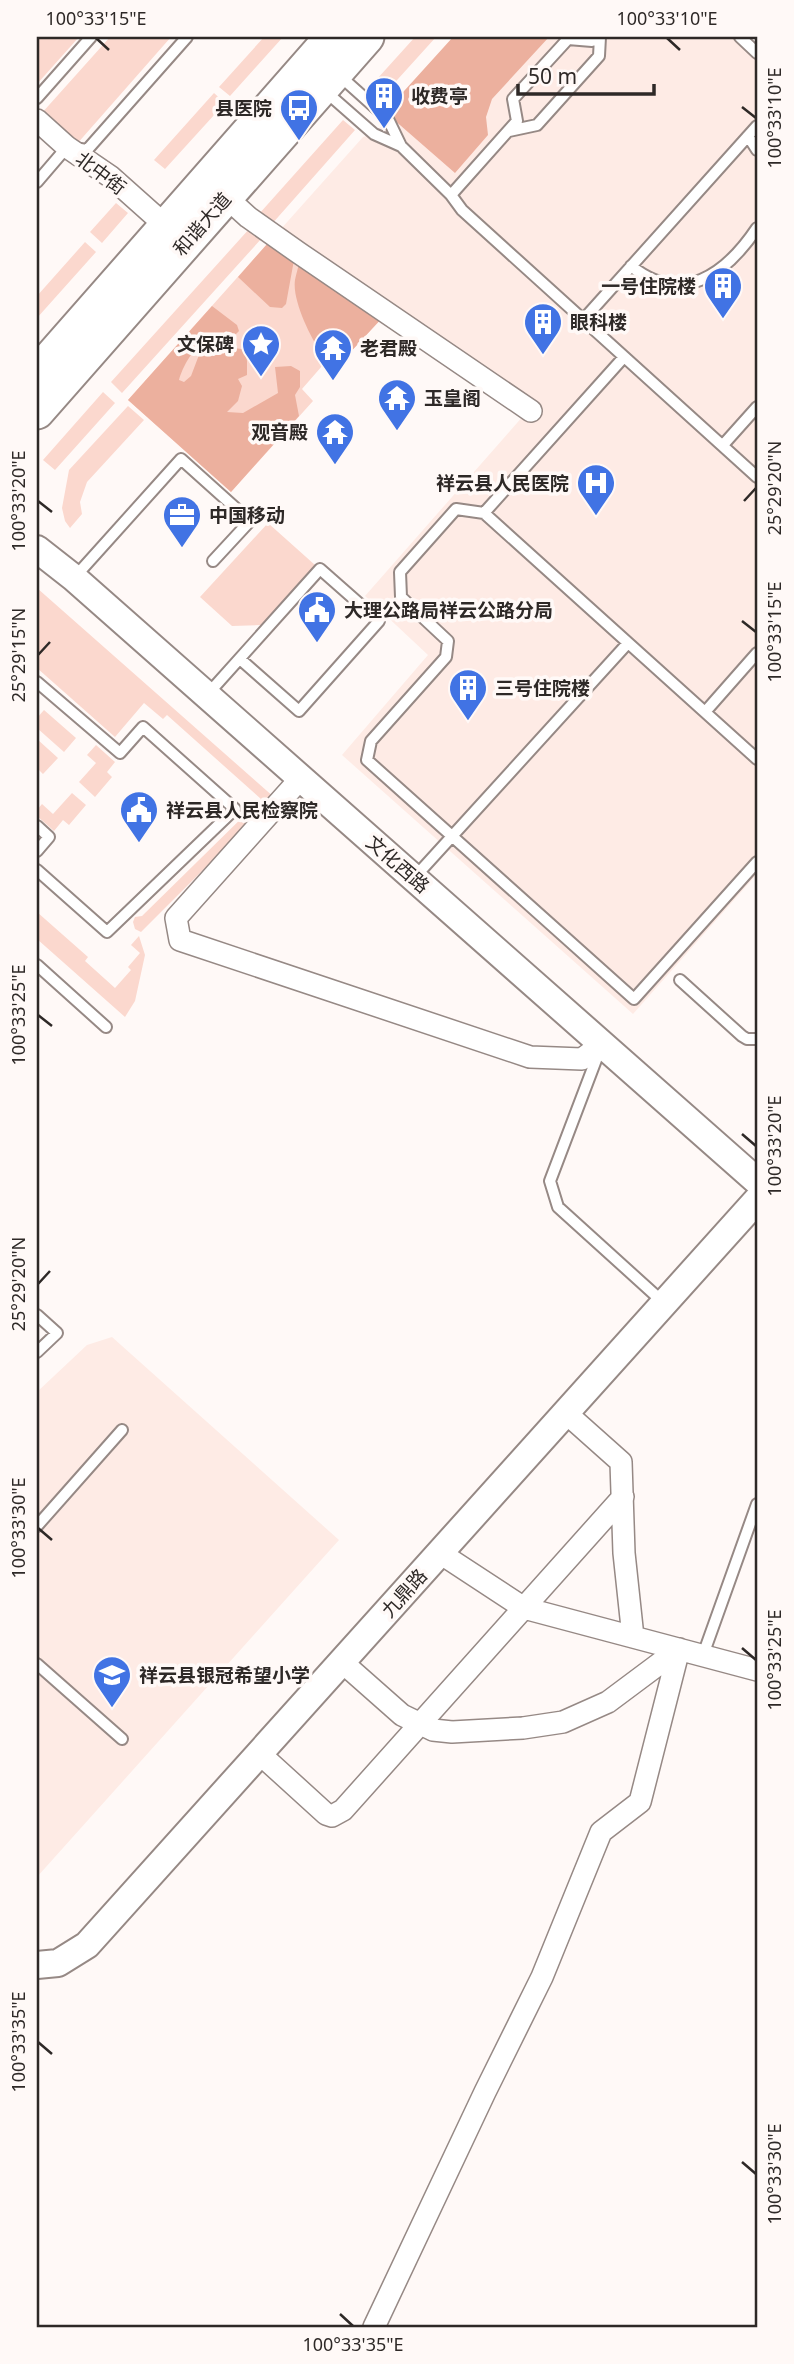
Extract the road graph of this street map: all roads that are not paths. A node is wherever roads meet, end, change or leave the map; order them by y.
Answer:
1 (91, 37) edge
2 (187, 37) edge
3 (332, 37) edge
4 (367, 37) edge
5 (598, 37) edge
6 (740, 37) edge
7 (757, 53) edge
8 (329, 80) junction
9 (37, 98) edge
10 (37, 120) edge
11 (757, 126) edge
12 (509, 131) junction
13 (748, 136) junction
14 (401, 146) junction
15 (67, 147) junction
16 (757, 150) edge
17 (37, 182) edge
18 (451, 195) junction
19 (226, 197) junction
20 (166, 226) junction
21 (757, 228) edge
22 (631, 266) junction
23 (583, 320) junction
24 (624, 357) junction
25 (37, 373) edge
26 (757, 407) edge
27 (531, 411) dead end
28 (37, 412) edge
29 (723, 445) junction
30 (757, 477) edge
31 (484, 513) junction
32 (37, 549) edge
33 (213, 561) dead end
34 (74, 578) junction
35 (628, 643) junction
36 (757, 653) edge
37 (240, 659) junction
38 (37, 682) edge
39 (207, 695) junction
40 (705, 712) junction
41 (757, 759) edge
42 (301, 778) junction
43 (37, 826) edge
44 (452, 836) junction
45 (37, 851) edge
46 (757, 862) edge
47 (37, 870) edge
48 (414, 878) junction
49 (37, 965) edge
50 (680, 981) dead end
51 (106, 1027) dead end
52 (757, 1039) edge
53 (602, 1044) junction
54 (757, 1181) edge
55 (757, 1200) edge
56 (664, 1303) junction
57 (37, 1315) edge
58 (37, 1352) edge
59 (566, 1413) junction
60 (122, 1430) dead end
61 (623, 1497) junction
62 (757, 1503) edge
63 (37, 1526) edge
64 (440, 1553) junction
65 (524, 1608) junction
66 (633, 1637) junction
67 (679, 1649) junction
68 (703, 1655) junction
69 (342, 1661) junction
70 (37, 1664) edge
71 (757, 1670) edge
72 (421, 1724) junction
73 (122, 1739) dead end
74 (259, 1754) junction
75 (37, 1965) edge
76 (374, 2327) edge

1 - 9 lane
2 - 15 lane
3 - 20 main road, 和谐大道
4 - 8 main road, 和谐大道
5 - 12 lane
5 - 12 lane
6 - 7 lane
8 - 14 lane
8 - 14 lane
8 - 19 main road, 和谐大道
10 - 15 street, 北中街
11 - 13 lane
12 - 18 lane
13 - 16 lane
13 - 22 lane
14 - 18 lane
15 - 17 lane
15 - 20 street, 北中街
18 - 23 lane
19 - 27 street
19 - 28 main road, 和谐大道
20 - 25 main road, 和谐大道
21 - 22 lane
22 - 23 lane
23 - 24 lane
24 - 29 lane
24 - 31 lane
26 - 29 lane
29 - 30 lane
31 - 35 lane
31 - 44 lane
32 - 34 street, 文化西路
33 - 34 lane
34 - 39 street, 文化西路
35 - 40 lane
35 - 44 lane
36 - 40 lane
37 - 37 lane
37 - 39 lane
38 - 47 lane
39 - 42 street, 文化西路
40 - 41 lane
42 - 48 street, 文化西路
42 - 53 street
43 - 45 lane
44 - 46 lane
44 - 48 lane
48 - 53 street, 文化西路
49 - 51 lane
50 - 52 lane
53 - 54 street, 文化西路
53 - 56 lane
55 - 56 street, 九鼎路
56 - 59 street, 九鼎路
57 - 58 lane
59 - 61 street
59 - 64 street, 九鼎路
60 - 63 lane
61 - 65 street
61 - 66 street
62 - 68 lane
64 - 65 street
64 - 69 street, 九鼎路
65 - 66 street
65 - 72 street
66 - 67 street
67 - 68 street
67 - 72 street
67 - 76 street
68 - 71 street
69 - 72 street
69 - 74 street, 九鼎路
70 - 73 lane
72 - 74 street
74 - 75 street, 九鼎路

